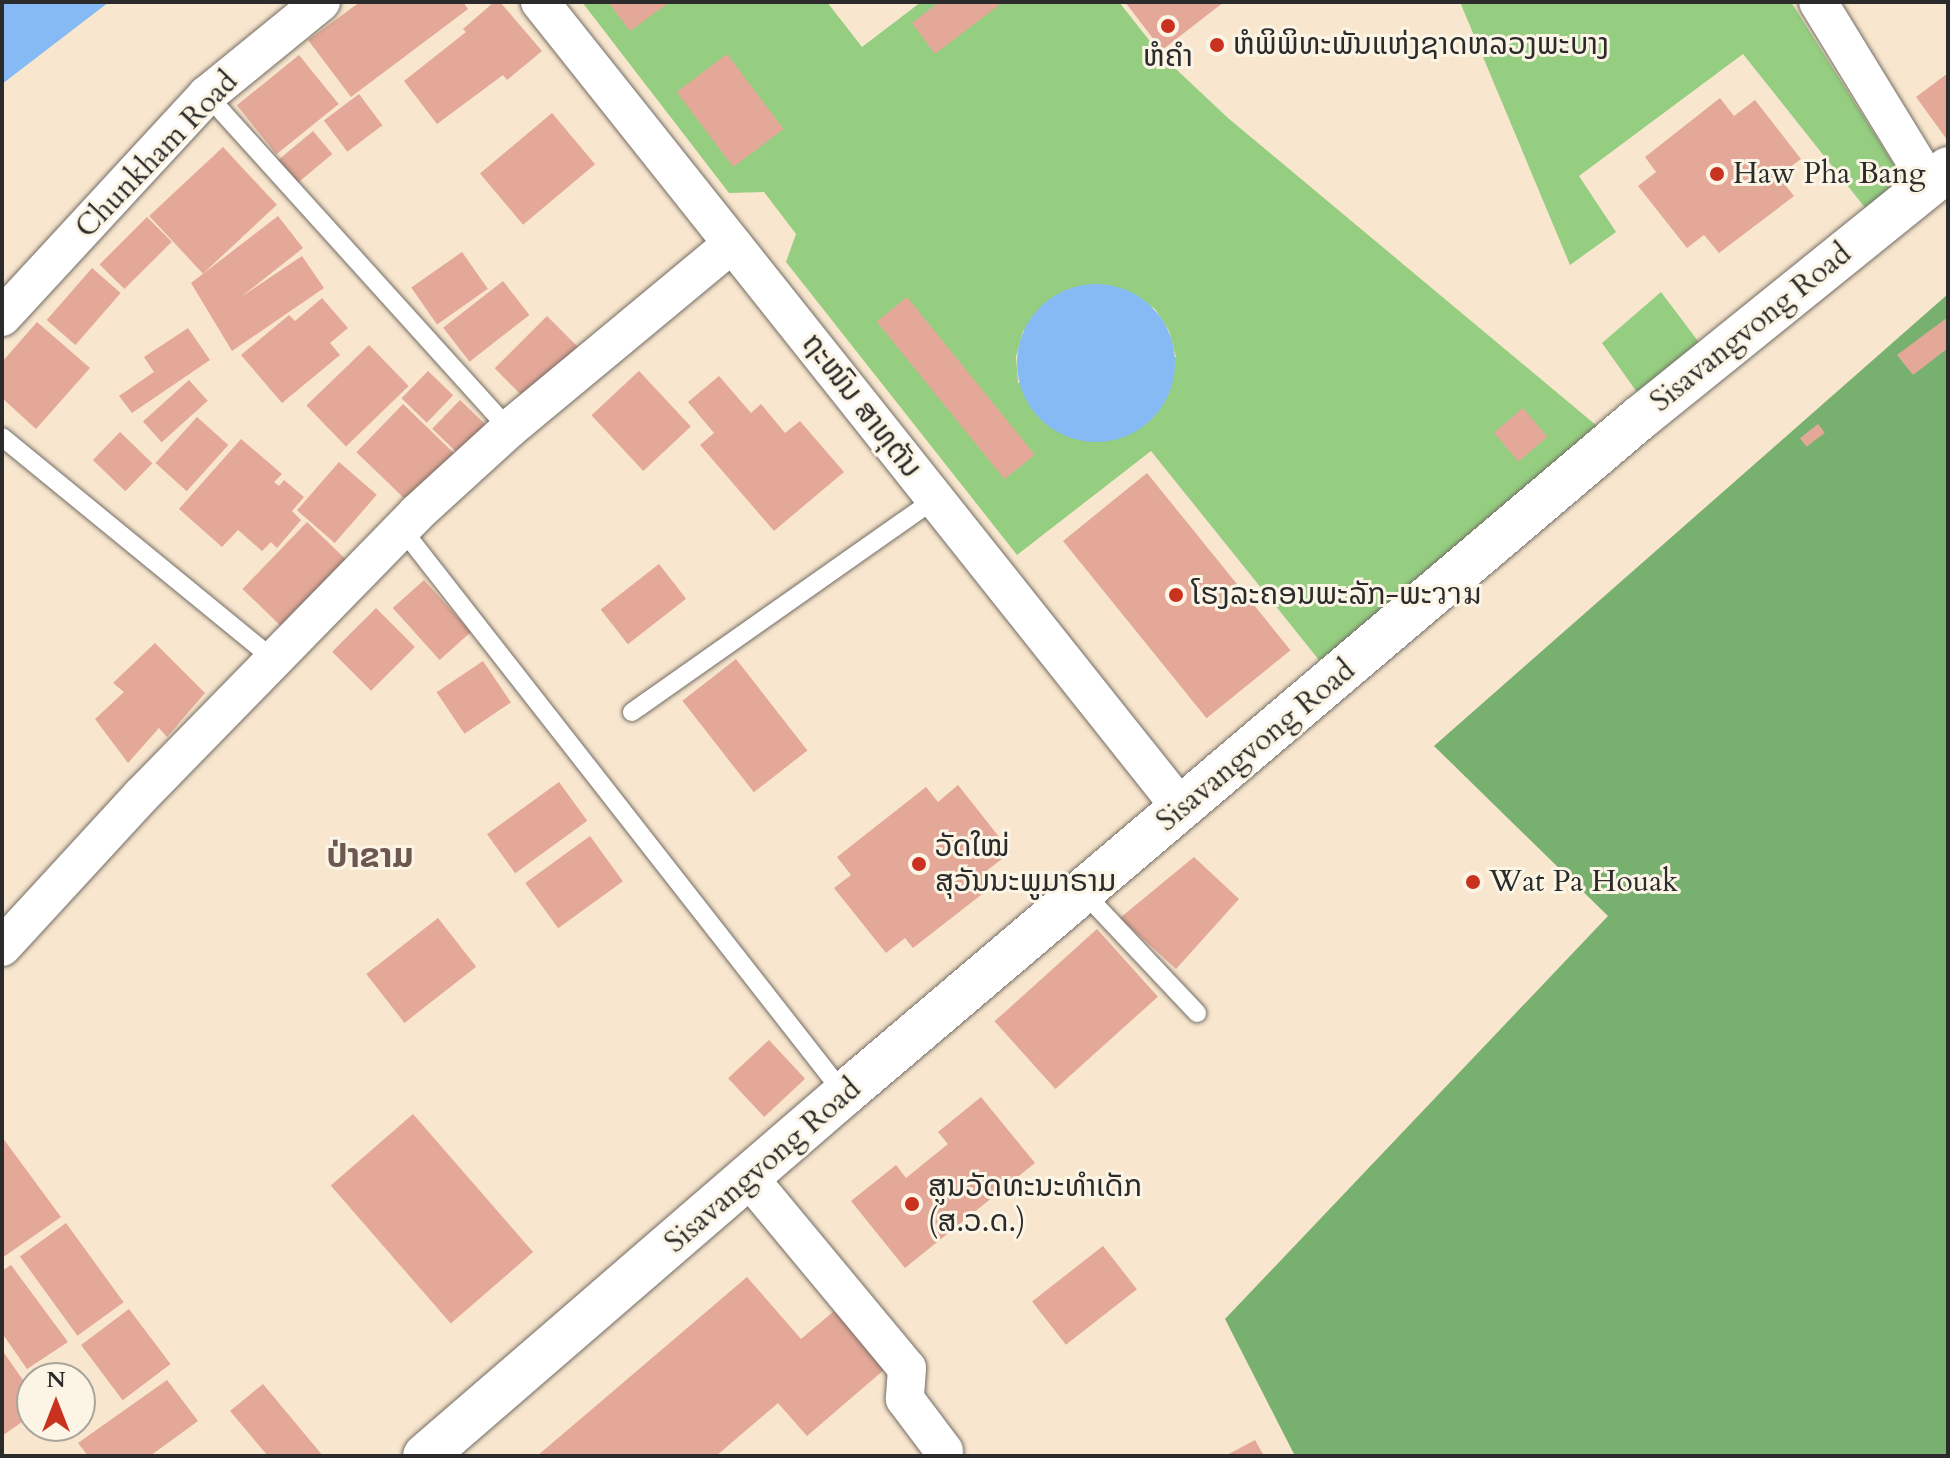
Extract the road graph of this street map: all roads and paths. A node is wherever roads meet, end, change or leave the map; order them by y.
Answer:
1 (321, 2) edge
2 (540, 2) edge
3 (1818, 2) edge
4 (207, 95) junction
5 (1938, 176) edge
6 (732, 244) junction
7 (2, 317) edge
8 (509, 429) junction
9 (2, 437) edge
10 (935, 499) junction
11 (402, 529) junction
12 (273, 659) junction
13 (632, 712) dead end
14 (1182, 809) junction
15 (1084, 893) junction
16 (2, 947) edge
17 (1197, 1013) dead end
18 (844, 1094) junction
19 (749, 1178) junction
20 (944, 1451) dead end
21 (425, 1456) edge

1 - 4 street, Chunkham Road
2 - 6 street, ຖະໜົນ ສາທຸຕັນ
3 - 5 street
4 - 7 street, Chunkham Road
4 - 8 lane
5 - 14 main road, Sisavangvong Road
6 - 8 street
6 - 10 street, ຖະໜົນ ສາທຸຕັນ
8 - 11 street
9 - 12 lane
10 - 13 lane
10 - 14 street, ຖະໜົນ ສາທຸຕັນ
11 - 12 street
11 - 18 lane
12 - 16 street
14 - 15 main road, Sisavangvong Road
15 - 17 lane
15 - 18 main road, Sisavangvong Road
18 - 19 main road, Sisavangvong Road
19 - 20 street
19 - 21 main road, Sisavangvong Road

